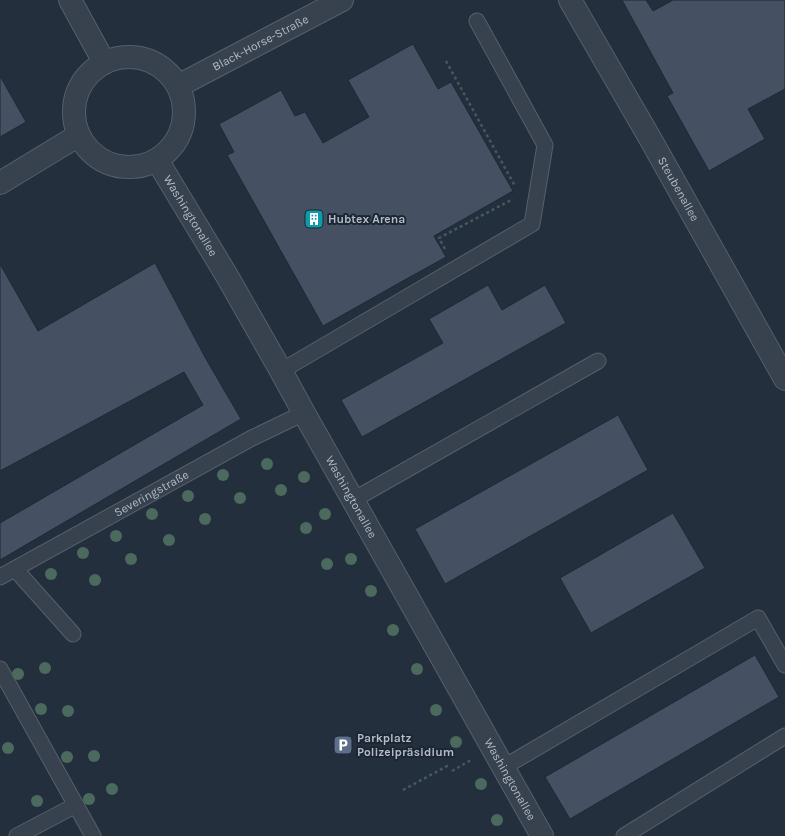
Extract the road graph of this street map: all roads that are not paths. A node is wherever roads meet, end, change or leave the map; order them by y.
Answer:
1 (70, 0) edge
2 (342, 0) edge
3 (570, 0) edge
4 (477, 21) dead end
5 (104, 62) junction
6 (178, 86) junction
7 (79, 135) junction
8 (157, 160) junction
9 (0, 183) edge
10 (598, 360) dead end
11 (281, 371) junction
12 (785, 380) edge
13 (304, 413) junction
14 (353, 500) junction
15 (15, 569) junction
16 (0, 577) edge
17 (73, 634) dead end
18 (785, 664) edge
19 (0, 669) edge
20 (785, 736) edge
21 (504, 767) junction
22 (76, 804) junction
23 (17, 836) edge
24 (93, 836) edge
25 (542, 836) edge
26 (624, 836) edge

1 - 5 street
2 - 6 street, Black-Horse-Straße
3 - 12 street, Steubenallee
4 - 11 lane
5 - 6 street
5 - 7 street
6 - 8 street
7 - 8 street
7 - 9 street
8 - 11 street, Washingtonallee
10 - 14 lane
11 - 13 street, Washingtonallee
13 - 14 street, Washingtonallee
13 - 15 lane, Severingstraße
14 - 21 street, Washingtonallee
15 - 16 lane, Severingstraße
15 - 17 lane
18 - 21 lane
19 - 22 lane
20 - 26 lane
21 - 25 street, Washingtonallee
22 - 23 lane
22 - 24 lane

